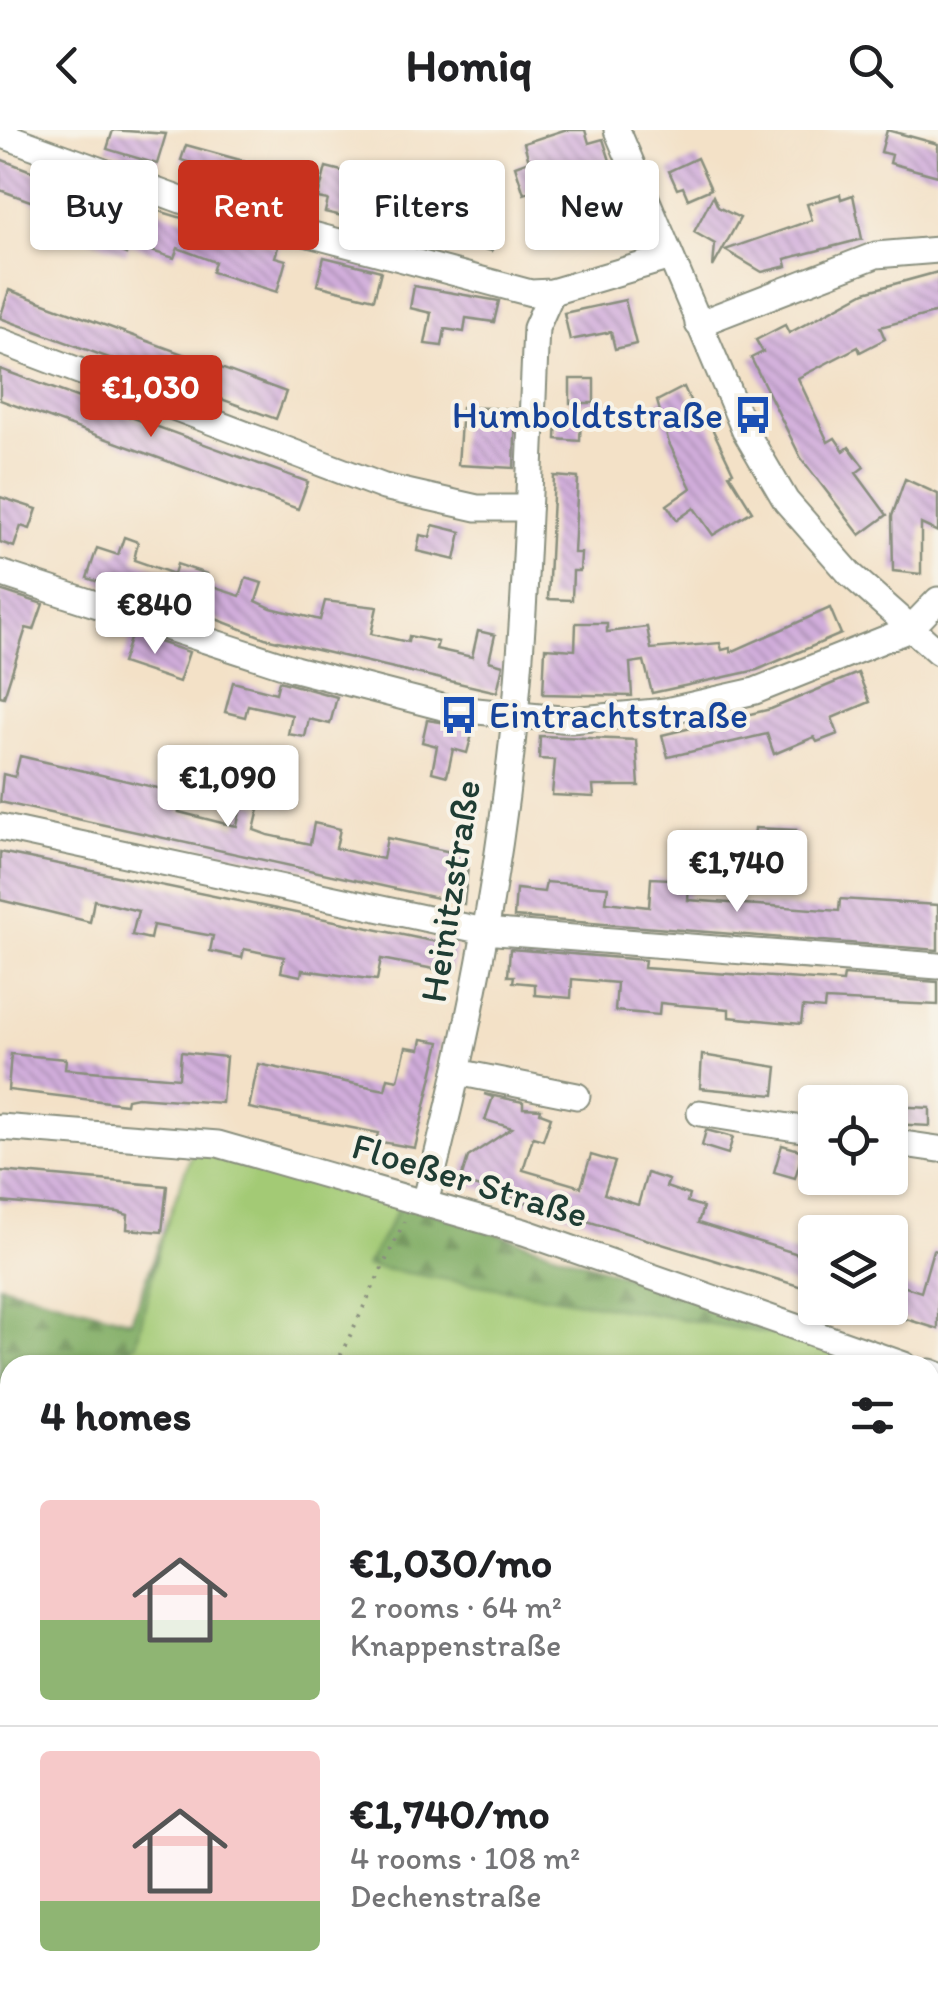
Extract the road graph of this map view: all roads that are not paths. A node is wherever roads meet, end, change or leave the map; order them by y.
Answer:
1 (617, 130) edge
2 (0, 134) edge
3 (938, 250) edge
4 (670, 258) junction
5 (552, 292) junction
6 (698, 324) junction
7 (0, 341) edge
8 (528, 508) junction
9 (0, 573) edge
10 (938, 600) edge
11 (910, 628) junction
12 (938, 652) edge
13 (515, 714) junction
14 (0, 828) edge
15 (484, 931) junction
16 (938, 966) edge
17 (456, 1072) junction
18 (577, 1096) dead end
19 (700, 1113) dead end
20 (0, 1127) edge
21 (798, 1128) edge
22 (908, 1145) edge
23 (938, 1149) edge
24 (420, 1201) junction
25 (874, 1355) edge

1 - 4 street
2 - 5 street
3 - 6 street
4 - 5 street
4 - 6 street
5 - 8 street, Heinitzstraße
6 - 11 street
7 - 8 street
8 - 13 street, Heinitzstraße
9 - 13 street
10 - 11 street
11 - 12 street
11 - 13 street
13 - 15 street, Heinitzstraße
14 - 15 street
15 - 16 street
15 - 17 street, Heinitzstraße
17 - 18 street
17 - 24 street, Heinitzstraße
19 - 21 street
20 - 24 street, Floeßer Straße
22 - 23 street
24 - 25 street, Floeßer Straße

